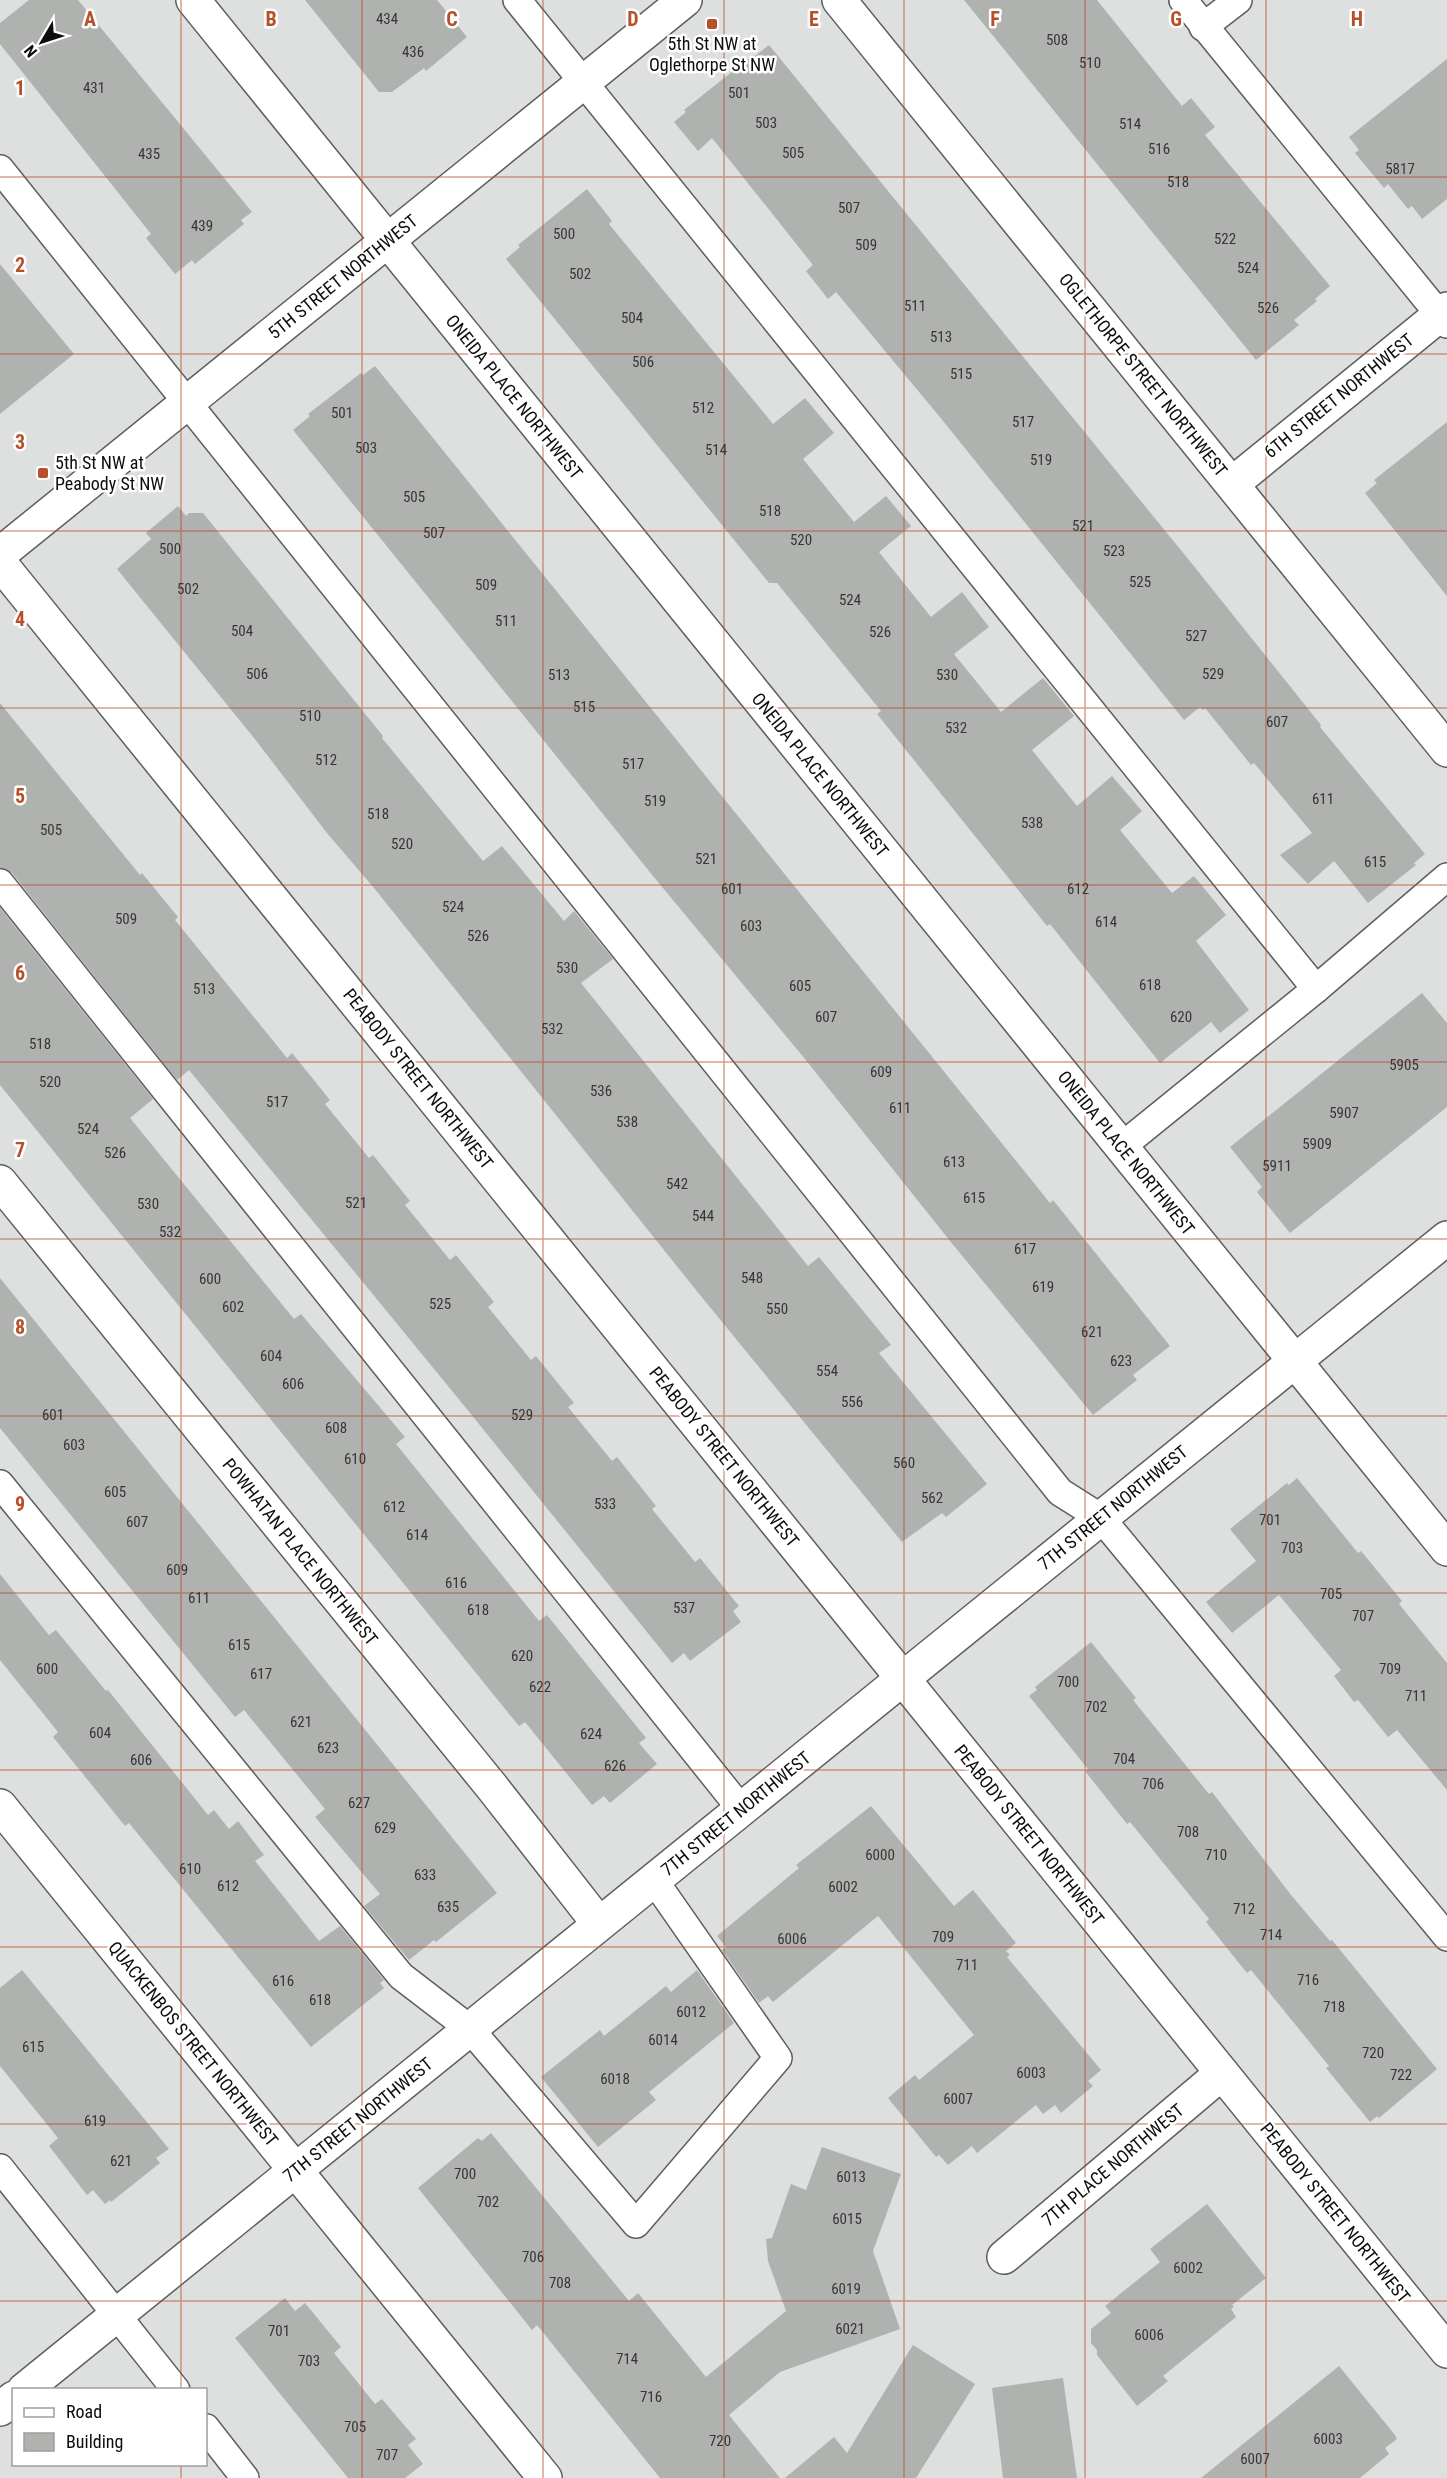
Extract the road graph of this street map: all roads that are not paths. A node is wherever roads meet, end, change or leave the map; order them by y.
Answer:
1 (193, 0) edge
2 (516, 0) edge
3 (685, 0) edge
4 (839, 0) edge
5 (1182, 0) edge
6 (1238, 0) edge
7 (1203, 27) junction
8 (583, 82) junction
9 (0, 169) edge
10 (387, 241) junction
11 (1445, 316) edge
12 (186, 403) junction
13 (1232, 484) junction
14 (0, 554) edge
15 (0, 563) edge
16 (1447, 750) edge
17 (1447, 878) edge
18 (0, 884) edge
19 (1316, 989) junction
20 (1121, 1147) junction
21 (0, 1182) edge
22 (1447, 1238) edge
23 (1294, 1361) junction
24 (0, 1484) edge
25 (1101, 1518) junction
26 (1447, 1549) edge
27 (903, 1678) junction
28 (0, 1806) edge
29 (741, 1809) junction
30 (654, 1880) junction
31 (599, 1924) junction
32 (1447, 1937) edge
33 (470, 2029) junction
34 (1222, 2073) junction
35 (0, 2168) edge
36 (296, 2171) junction
37 (1004, 2257) dead end
38 (117, 2315) junction
39 (1447, 2351) edge
40 (26, 2388) edge
41 (174, 2388) edge
42 (12, 2400) edge
43 (0, 2409) edge
44 (207, 2429) edge
45 (245, 2478) edge
46 (545, 2478) edge

1 - 10 street, ONEIDA PLACE NORTHWEST
2 - 8 lane
3 - 8 street, 5TH STREET NORTHWEST
4 - 13 street, OGLETHORPE STREET NORTHWEST
5 - 7 lane
6 - 7 lane
7 - 11 lane
8 - 10 street, 5TH STREET NORTHWEST
8 - 19 lane
9 - 12 lane
10 - 12 street, 5TH STREET NORTHWEST
10 - 20 street, ONEIDA PLACE NORTHWEST
11 - 13 street, 6TH STREET NORTHWEST
12 - 14 street, 5TH STREET NORTHWEST
12 - 25 lane
13 - 16 street, OGLETHORPE STREET NORTHWEST
15 - 27 street, PEABODY STREET NORTHWEST
17 - 19 lane
18 - 29 lane
19 - 20 lane
20 - 23 street, ONEIDA PLACE NORTHWEST
21 - 31 street, POWHATAN PLACE NORTHWEST
22 - 23 street, 7TH STREET NORTHWEST
23 - 25 street, 7TH STREET NORTHWEST
23 - 26 street, ONEIDA PLACE NORTHWEST
24 - 33 lane
25 - 27 street, 7TH STREET NORTHWEST
25 - 32 lane
27 - 29 street, 7TH STREET NORTHWEST
27 - 34 street, PEABODY STREET NORTHWEST
28 - 36 street, QUACKENBOS STREET NORTHWEST
29 - 30 street, 7TH STREET NORTHWEST
30 - 31 street, 7TH STREET NORTHWEST
30 - 33 lane
31 - 33 street, 7TH STREET NORTHWEST
33 - 36 street, 7TH STREET NORTHWEST
34 - 37 street, 7TH PLACE NORTHWEST
34 - 39 street, PEABODY STREET NORTHWEST
35 - 38 lane
36 - 38 street, 7TH STREET NORTHWEST
36 - 46 street, QUACKENBOS STREET NORTHWEST
38 - 40 street, 7TH STREET NORTHWEST
38 - 41 lane
42 - 43 street
44 - 45 lane

